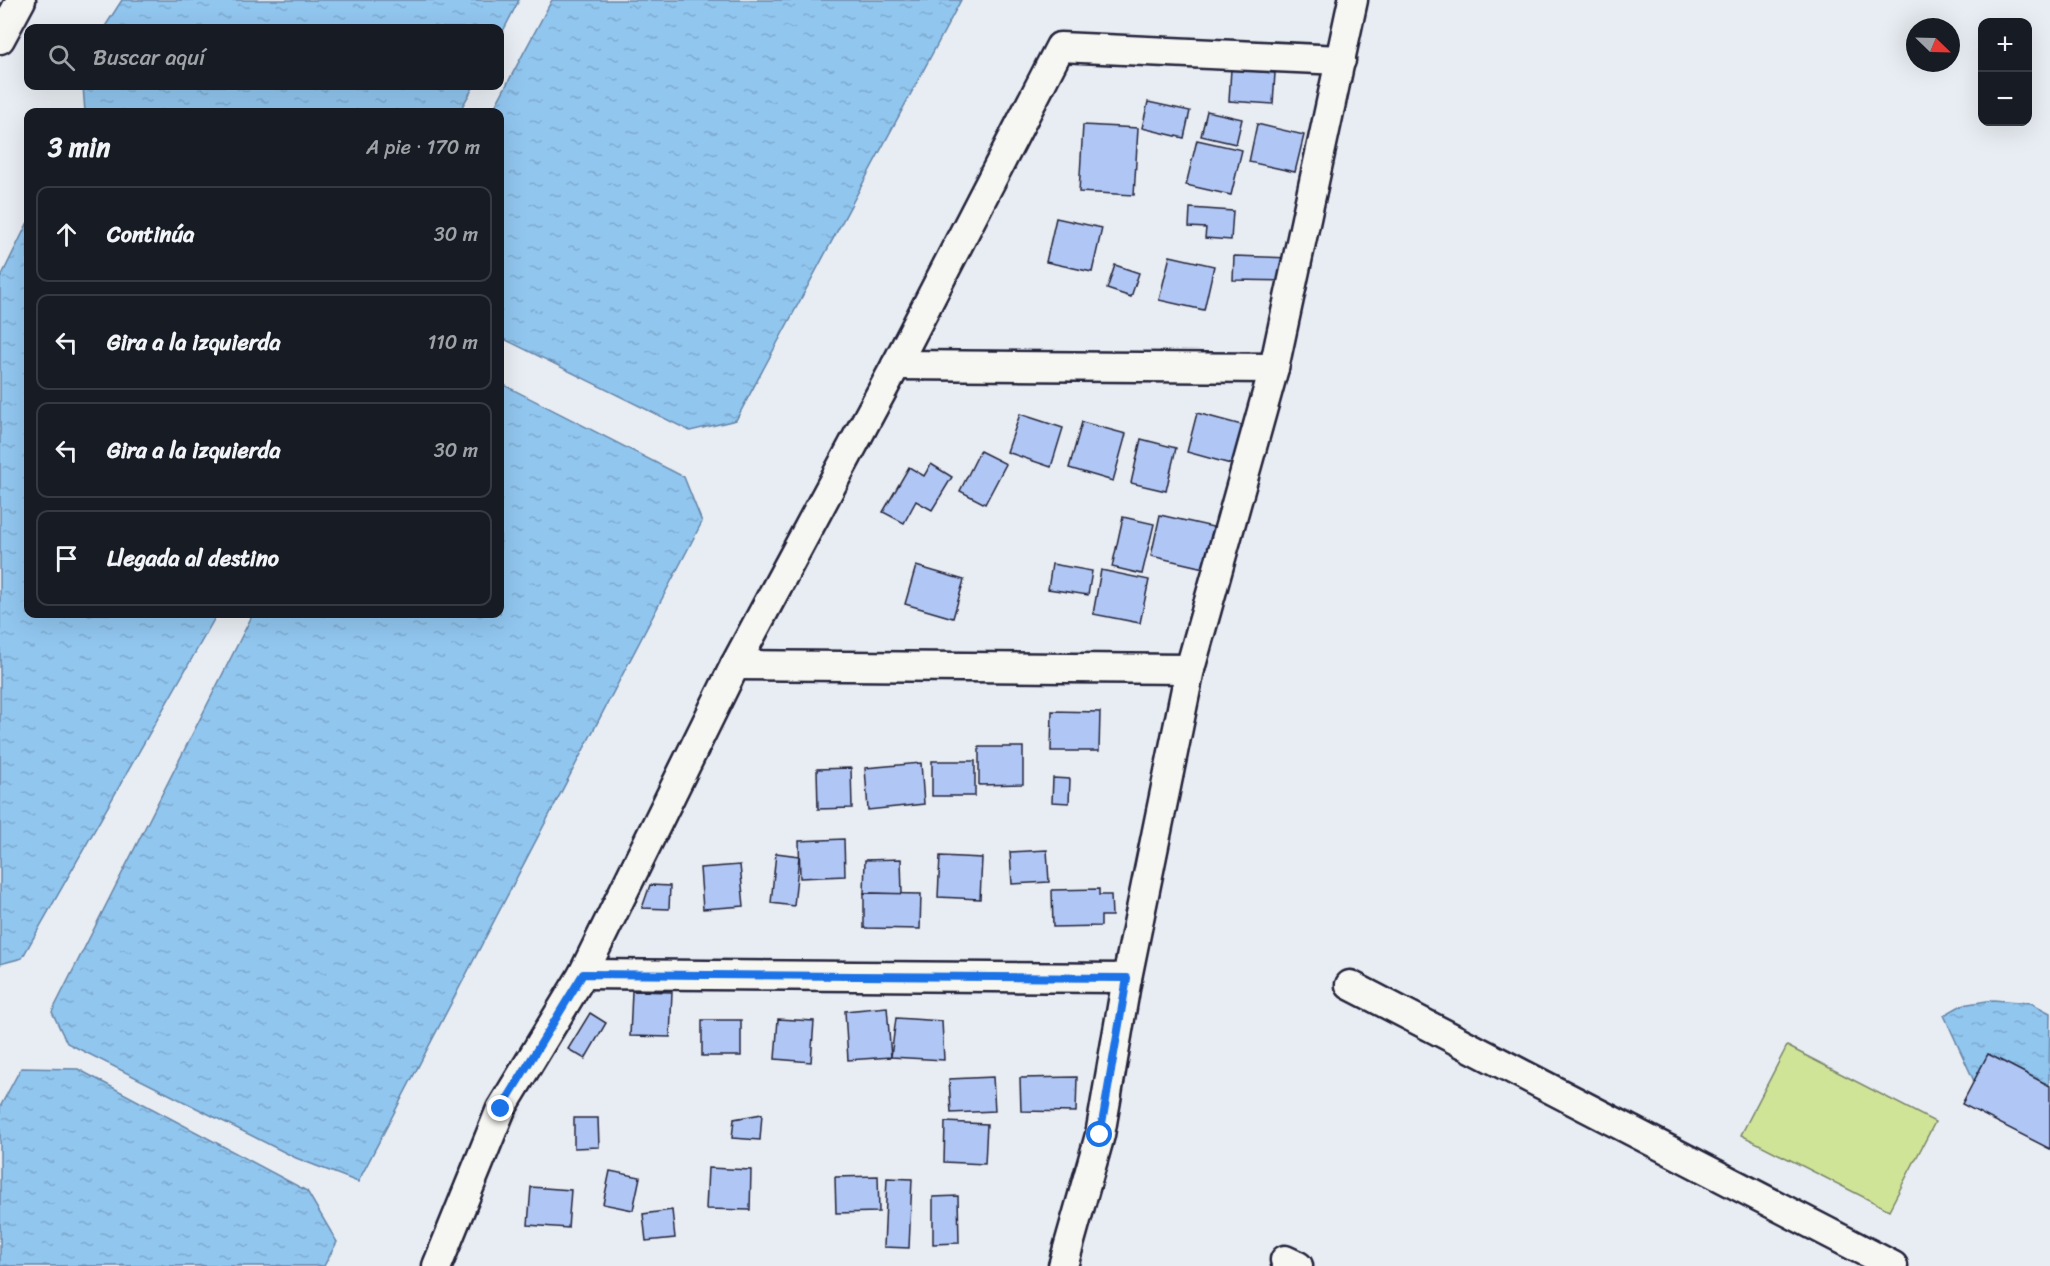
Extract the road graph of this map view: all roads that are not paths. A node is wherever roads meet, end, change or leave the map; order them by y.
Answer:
1 (21, 0) edge
2 (1353, 0) edge
3 (0, 39) edge
4 (1341, 60) junction
5 (896, 365) junction
6 (1274, 368) junction
7 (735, 665) junction
8 (1190, 669) junction
9 (583, 974) junction
10 (1127, 978) junction
11 (1350, 985) dead end
12 (437, 1266) edge
13 (1064, 1266) edge
14 (1893, 1266) edge

1 - 3 street
2 - 4 street
4 - 5 street
4 - 6 street
5 - 6 street
5 - 7 street
6 - 8 street
7 - 8 street
7 - 9 street
8 - 10 street
9 - 10 street
9 - 12 street
10 - 13 street
11 - 14 street

